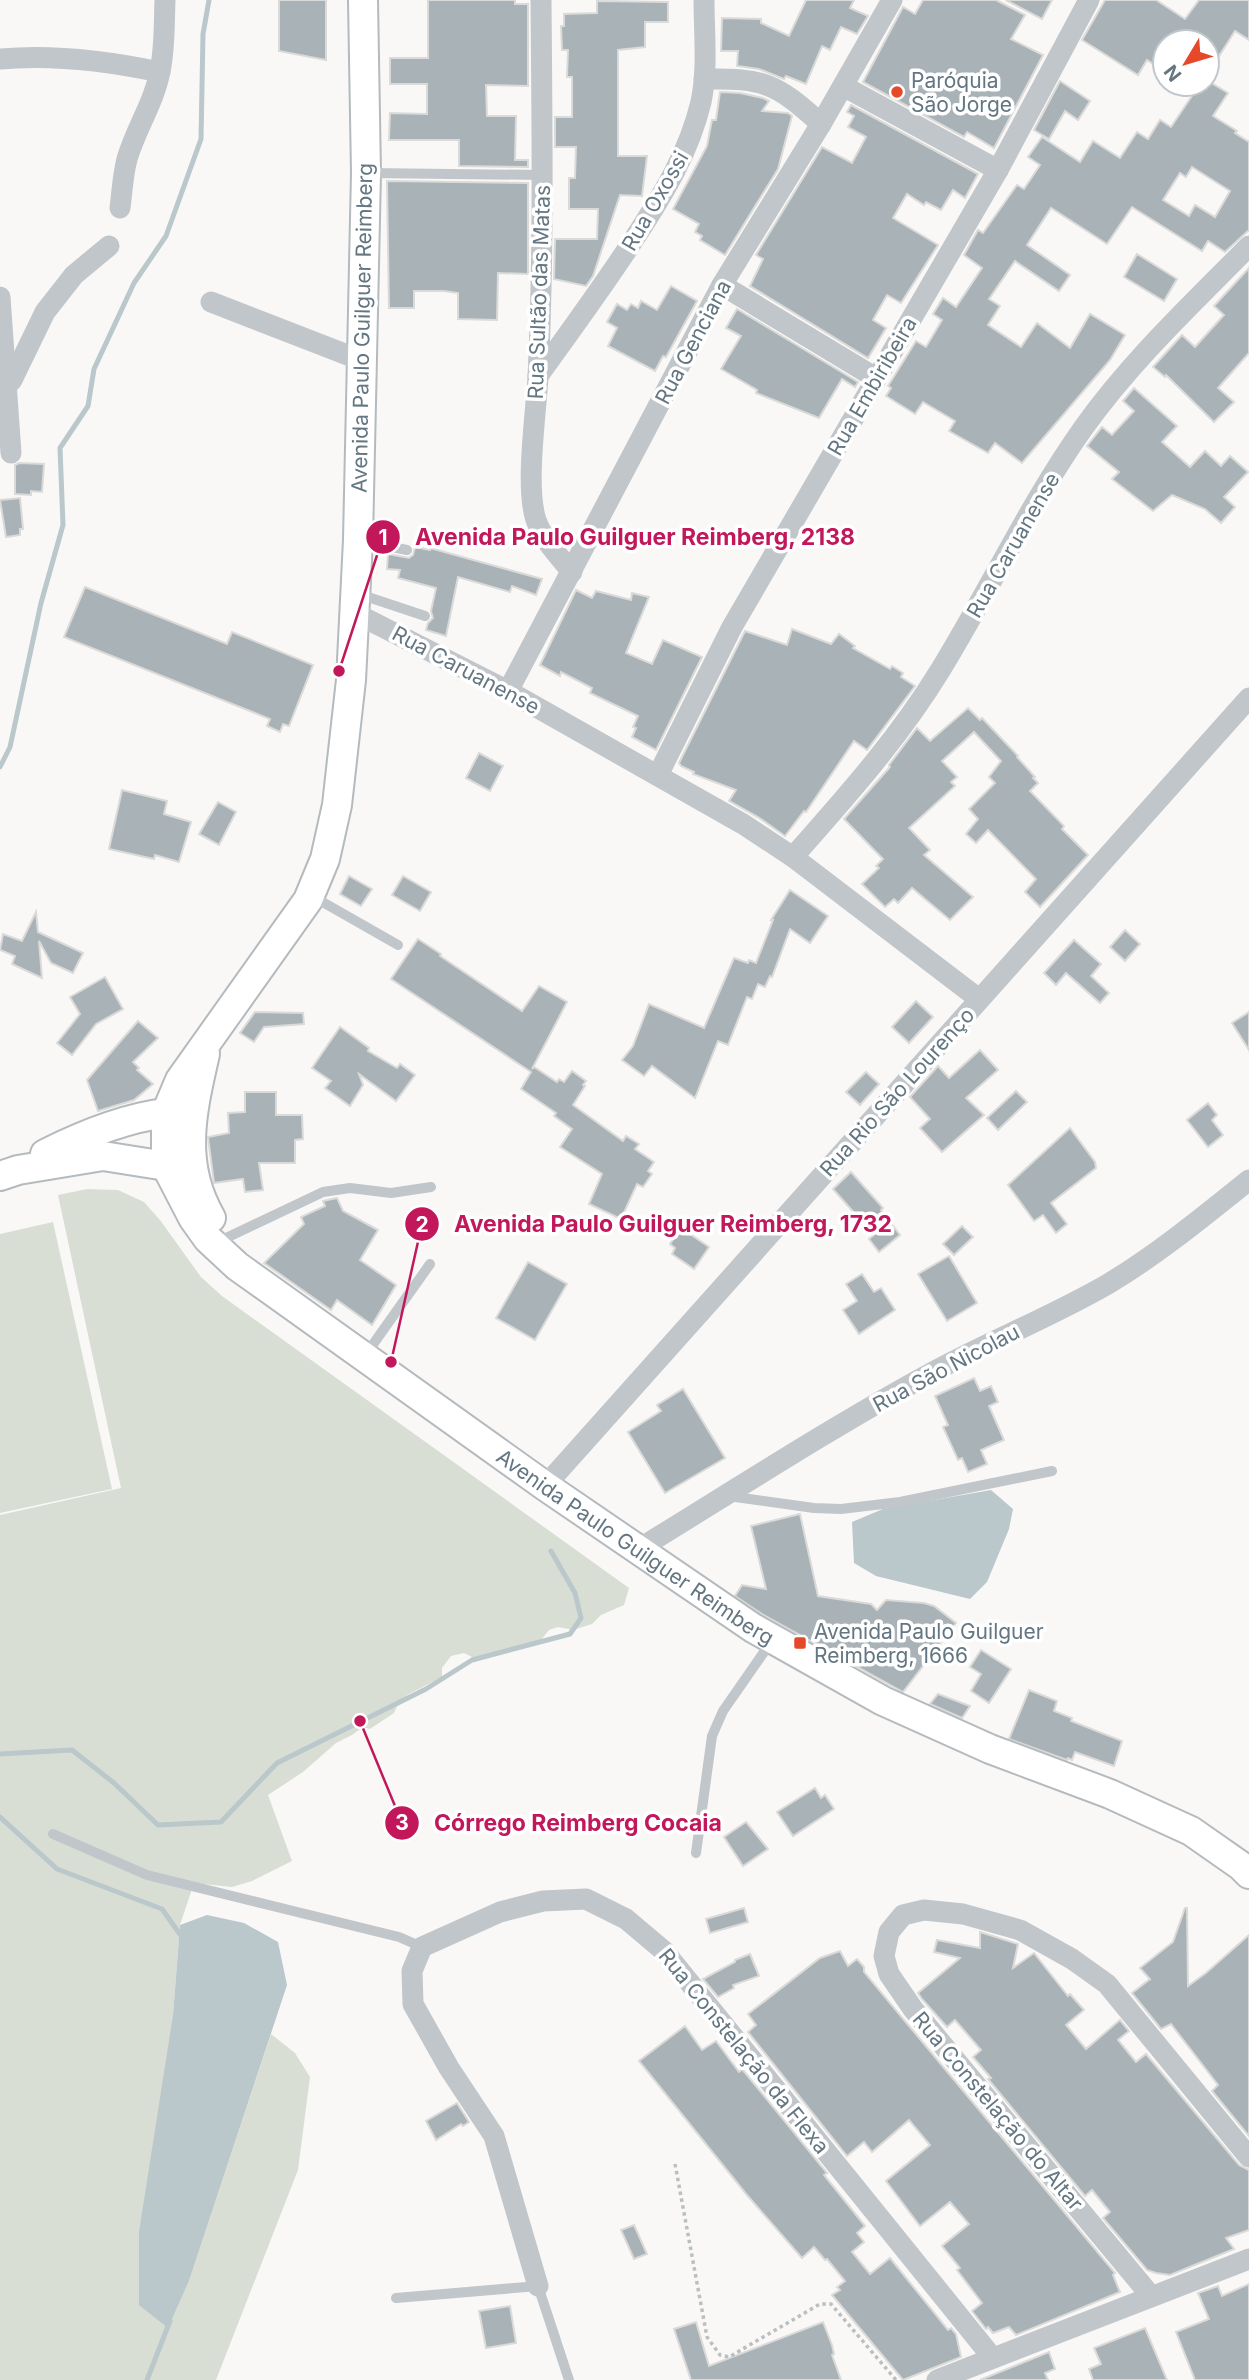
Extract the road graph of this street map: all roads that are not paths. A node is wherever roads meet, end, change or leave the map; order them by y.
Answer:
1 (165, 0) edge
2 (363, 0) edge
3 (541, 0) edge
4 (704, 0) edge
5 (892, 0) edge
6 (1089, 0) edge
7 (0, 59) edge
8 (160, 72) junction
9 (704, 79) junction
10 (843, 86) junction
11 (821, 124) junction
12 (998, 170) junction
13 (366, 173) junction
14 (542, 175) junction
15 (120, 208) dead end
16 (108, 246) dead end
17 (1249, 246) edge
18 (722, 285) junction
19 (0, 297) edge
20 (211, 302) dead end
21 (363, 361) junction
22 (538, 376) junction
23 (876, 378) junction
24 (3, 387) edge
25 (11, 453) dead end
26 (358, 540) junction
27 (407, 550) dead end
28 (572, 572) junction
29 (355, 603) junction
30 (425, 616) dead end
31 (508, 691) junction
32 (1249, 698) edge
33 (658, 775) junction
34 (793, 857) junction
35 (310, 895) junction
36 (397, 945) dead end
37 (979, 999) junction
38 (209, 1038) junction
39 (166, 1113) junction
40 (190, 1142) junction
41 (9, 1173) edge
42 (171, 1177) junction
43 (1249, 1180) edge
44 (431, 1187) dead end
45 (224, 1239) junction
46 (430, 1264) dead end
47 (237, 1266) junction
48 (364, 1357) junction
49 (1052, 1471) dead end
50 (545, 1486) junction
51 (725, 1496) junction
52 (638, 1550) junction
53 (773, 1639) junction
54 (53, 1834) dead end
55 (696, 1853) dead end
56 (1249, 1874) edge
57 (422, 1947) junction
58 (1249, 2157) edge
59 (1249, 2259) edge
60 (538, 2286) junction
61 (1152, 2296) junction
62 (397, 2298) dead end
63 (992, 2357) junction
64 (569, 2380) edge
65 (937, 2380) edge

1 - 8 street
2 - 13 main road, Avenida Paulo Guilguer Reimberg
3 - 14 street, Rua Sultão das Matas
4 - 9 street, Rua Oxossi
5 - 10 street, Rua Genciana
6 - 12 street, Rua Embiribeira
7 - 8 street
8 - 15 street
9 - 11 street
9 - 22 street, Rua Oxossi
10 - 11 street, Rua Genciana
10 - 12 street
11 - 18 street, Rua Genciana
12 - 23 street, Rua Embiribeira
13 - 14 lane
13 - 21 main road, Avenida Paulo Guilguer Reimberg
14 - 22 street, Rua Sultão das Matas
16 - 24 street
17 - 34 street, Rua Caruanense
18 - 23 street
18 - 28 street, Rua Genciana
19 - 24 street
20 - 21 street
21 - 26 main road, Avenida Paulo Guilguer Reimberg
22 - 28 street, Rua Sultão das Matas
23 - 33 street, Rua Embiribeira
24 - 25 street
26 - 27 lane
26 - 29 main road, Avenida Paulo Guilguer Reimberg
28 - 31 street, Rua Genciana
29 - 30 lane
29 - 31 street, Rua Caruanense
29 - 35 main road, Avenida Paulo Guilguer Reimberg
31 - 33 street, Rua Caruanense
32 - 37 street, Rua Rio São Lourenço
33 - 34 street, Rua Caruanense
34 - 37 street, Rua Caruanense
35 - 36 lane
35 - 38 main road, Avenida Paulo Guilguer Reimberg
37 - 50 street, Rua Rio São Lourenço
38 - 39 main road, Avenida Paulo Guilguer Reimberg
38 - 40 main road, Avenida Paulo Guilguer Reimberg
39 - 40 main road
39 - 41 main road
39 - 42 main road, Avenida Paulo Guilguer Reimberg
40 - 42 main road
40 - 45 main road, Avenida Paulo Guilguer Reimberg
41 - 42 main road
42 - 47 main road, Avenida Paulo Guilguer Reimberg
43 - 51 street, Rua São Nicolau
44 - 45 lane
45 - 47 main road, Avenida Paulo Guilguer Reimberg
46 - 48 lane
47 - 48 main road, Avenida Paulo Guilguer Reimberg
48 - 50 main road, Avenida Paulo Guilguer Reimberg
49 - 51 lane
50 - 52 main road, Avenida Paulo Guilguer Reimberg
51 - 52 street, Rua São Nicolau
52 - 53 main road, Avenida Paulo Guilguer Reimberg
53 - 55 lane
53 - 56 main road, Avenida Paulo Guilguer Reimberg
54 - 57 lane
57 - 60 street
57 - 63 street, Rua Constelação da Flexa
58 - 61 street, Rua Constelação do Altar
59 - 61 street
60 - 62 lane
60 - 64 lane
61 - 63 street
63 - 65 street

